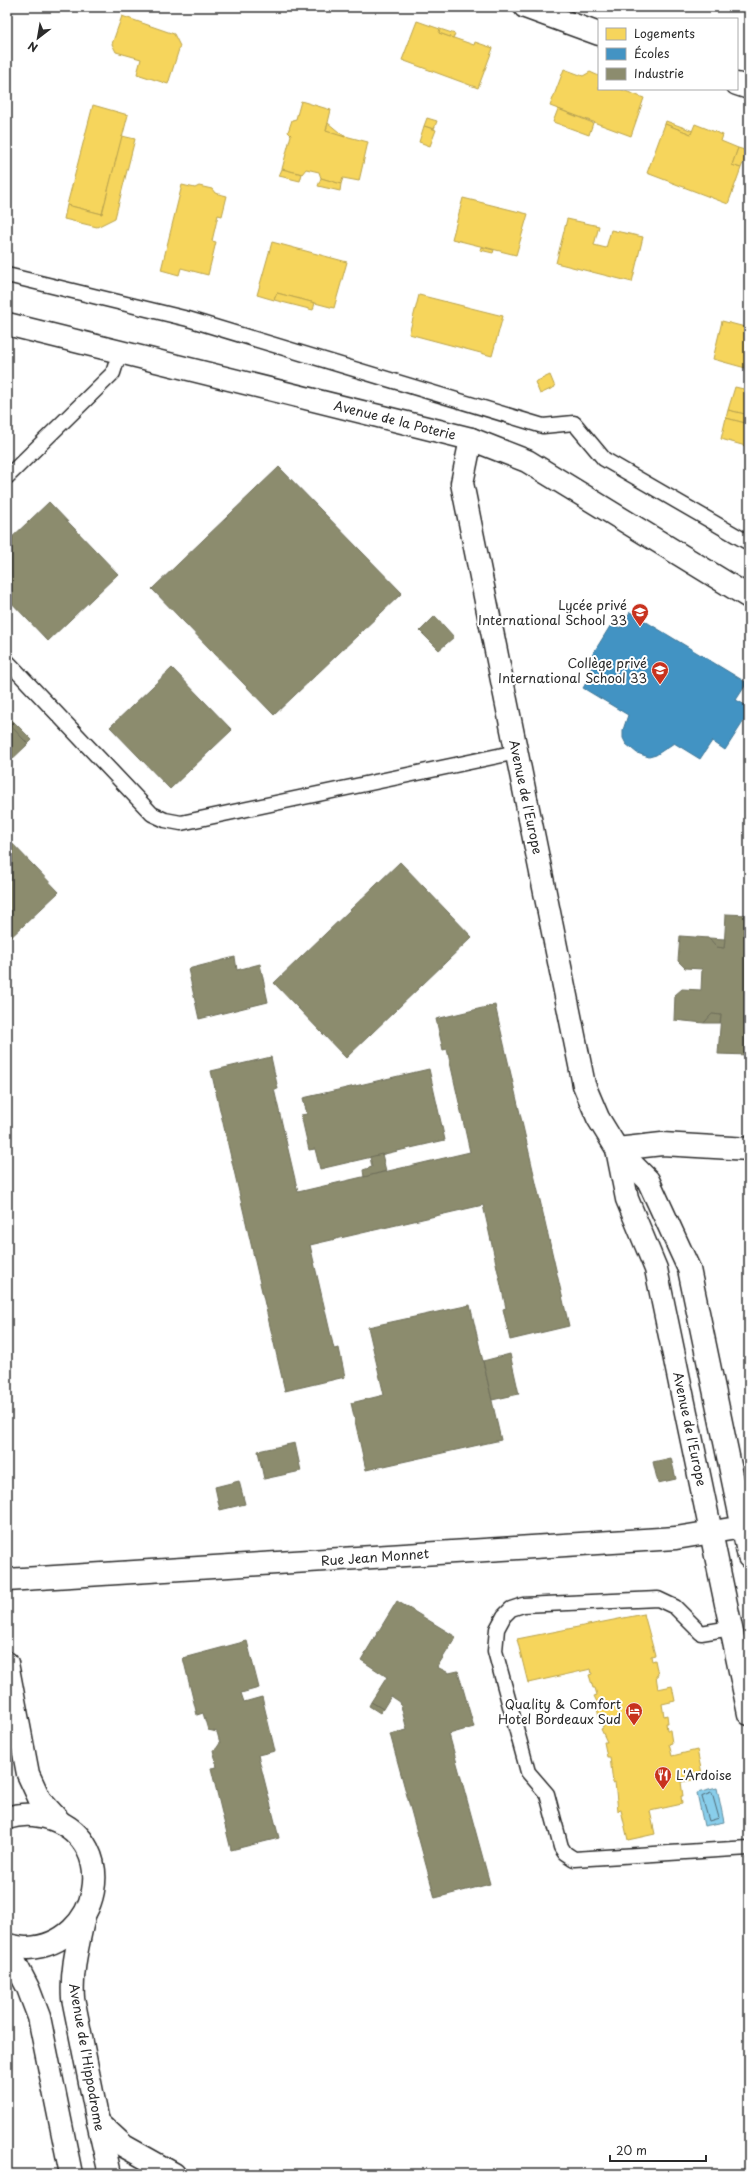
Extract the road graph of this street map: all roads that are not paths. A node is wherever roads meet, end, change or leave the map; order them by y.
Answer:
1 (525, 7) edge
2 (598, 34) edge
3 (738, 84) edge
4 (749, 88) edge
5 (7, 275) edge
6 (7, 324) edge
7 (120, 352) junction
8 (471, 439) junction
9 (7, 477) edge
10 (749, 542) edge
11 (749, 597) edge
12 (7, 661) edge
13 (516, 752) junction
14 (617, 1149) junction
15 (749, 1149) edge
16 (743, 1527) junction
17 (712, 1533) junction
18 (749, 1557) edge
19 (7, 1580) edge
20 (732, 1628) junction
21 (7, 1663) edge
22 (749, 1714) edge
23 (7, 1818) edge
24 (60, 1822) junction
25 (749, 1848) edge
26 (84, 1916) junction
27 (7, 1946) edge
28 (98, 2122) junction
29 (70, 2174) edge
30 (110, 2174) edge
31 (174, 2174) edge

1 - 2 street
3 - 4 street
5 - 10 lane
6 - 7 street, Avenue de la Poterie
7 - 8 street, Avenue de la Poterie
7 - 9 lane
8 - 11 street, Avenue de la Poterie
8 - 13 street, Avenue de l'Europe
12 - 13 lane
13 - 14 street, Avenue de l'Europe
14 - 15 street
14 - 16 street, Avenue de l'Europe
14 - 17 street, Avenue de l'Europe
16 - 17 street, Rue Jean Monnet
16 - 18 street, Avenue de l'Europe
17 - 19 street, Rue Jean Monnet
17 - 20 street, Avenue de l'Europe
20 - 22 street, Avenue de l'Europe
20 - 25 lane
21 - 24 street
23 - 24 street
24 - 26 street
26 - 27 street
26 - 28 street, Avenue de l'Hippodrome
27 - 29 street
28 - 30 street, Avenue de l'Hippodrome
28 - 31 street

